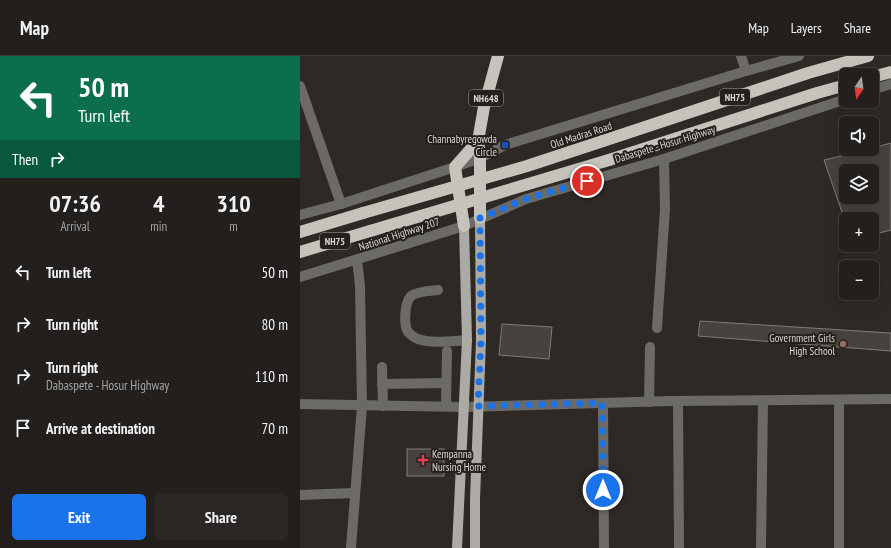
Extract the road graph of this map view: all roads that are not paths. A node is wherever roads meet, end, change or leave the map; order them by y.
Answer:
1 (498, 56) edge
2 (741, 56) edge
3 (799, 56) edge
4 (868, 56) edge
5 (746, 71) junction
6 (891, 72) edge
7 (879, 75) edge
8 (891, 84) edge
9 (300, 86) edge
10 (839, 86) edge
11 (879, 88) edge
12 (839, 101) edge
13 (478, 141) junction
14 (480, 158) junction
15 (664, 159) junction
16 (456, 167) junction
17 (341, 204) junction
18 (300, 215) edge
19 (480, 218) junction
20 (464, 226) junction
21 (300, 232) edge
22 (300, 252) edge
23 (357, 260) junction
24 (300, 277) edge
25 (438, 290) dead end
26 (657, 328) dead end
27 (467, 340) junction
28 (650, 347) dead end
29 (447, 351) dead end
30 (382, 367) dead end
31 (446, 383) junction
32 (382, 384) junction
33 (891, 399) edge
34 (763, 400) junction
35 (839, 400) junction
36 (678, 401) junction
37 (649, 402) junction
38 (602, 403) junction
39 (300, 404) edge
40 (362, 406) junction
41 (383, 406) junction
42 (446, 406) junction
43 (464, 406) junction
44 (478, 406) junction
45 (355, 493) junction
46 (300, 495) edge
47 (351, 548) edge
48 (457, 548) edge
49 (475, 548) edge
50 (604, 548) edge
51 (679, 548) edge
52 (761, 548) edge
53 (839, 548) edge

1 - 13 highway, NH648
2 - 5 street
3 - 5 street
4 - 21 highway, Old Madras Road / NH75, bridge
5 - 14 street
6 - 7 highway
8 - 11 street
9 - 17 street
10 - 22 highway, NH75, bridge
12 - 15 street, Dabaspete - Hosur Highway
13 - 14 highway, NH648
13 - 16 highway, NH648
14 - 16 street
14 - 19 highway, NH648
15 - 19 street, Dabaspete - Hosur Highway
15 - 26 street
16 - 17 street
16 - 20 highway
17 - 18 street
19 - 20 street, National Highway 207
19 - 44 main road
20 - 23 street, National Highway 207
20 - 27 main road
23 - 24 street, National Highway 207
23 - 40 street
25 - 27 street
27 - 43 main road
28 - 37 street
29 - 31 street
30 - 32 street
31 - 32 street
31 - 42 street
32 - 41 street
33 - 35 street
34 - 35 street
34 - 36 street
34 - 52 street
35 - 53 street
36 - 37 street
36 - 51 street
37 - 38 street
38 - 44 street
38 - 50 street
39 - 40 street
40 - 41 street
40 - 45 street
41 - 42 street
42 - 43 street
43 - 44 street
43 - 48 main road
44 - 49 main road
45 - 46 street
45 - 47 street

